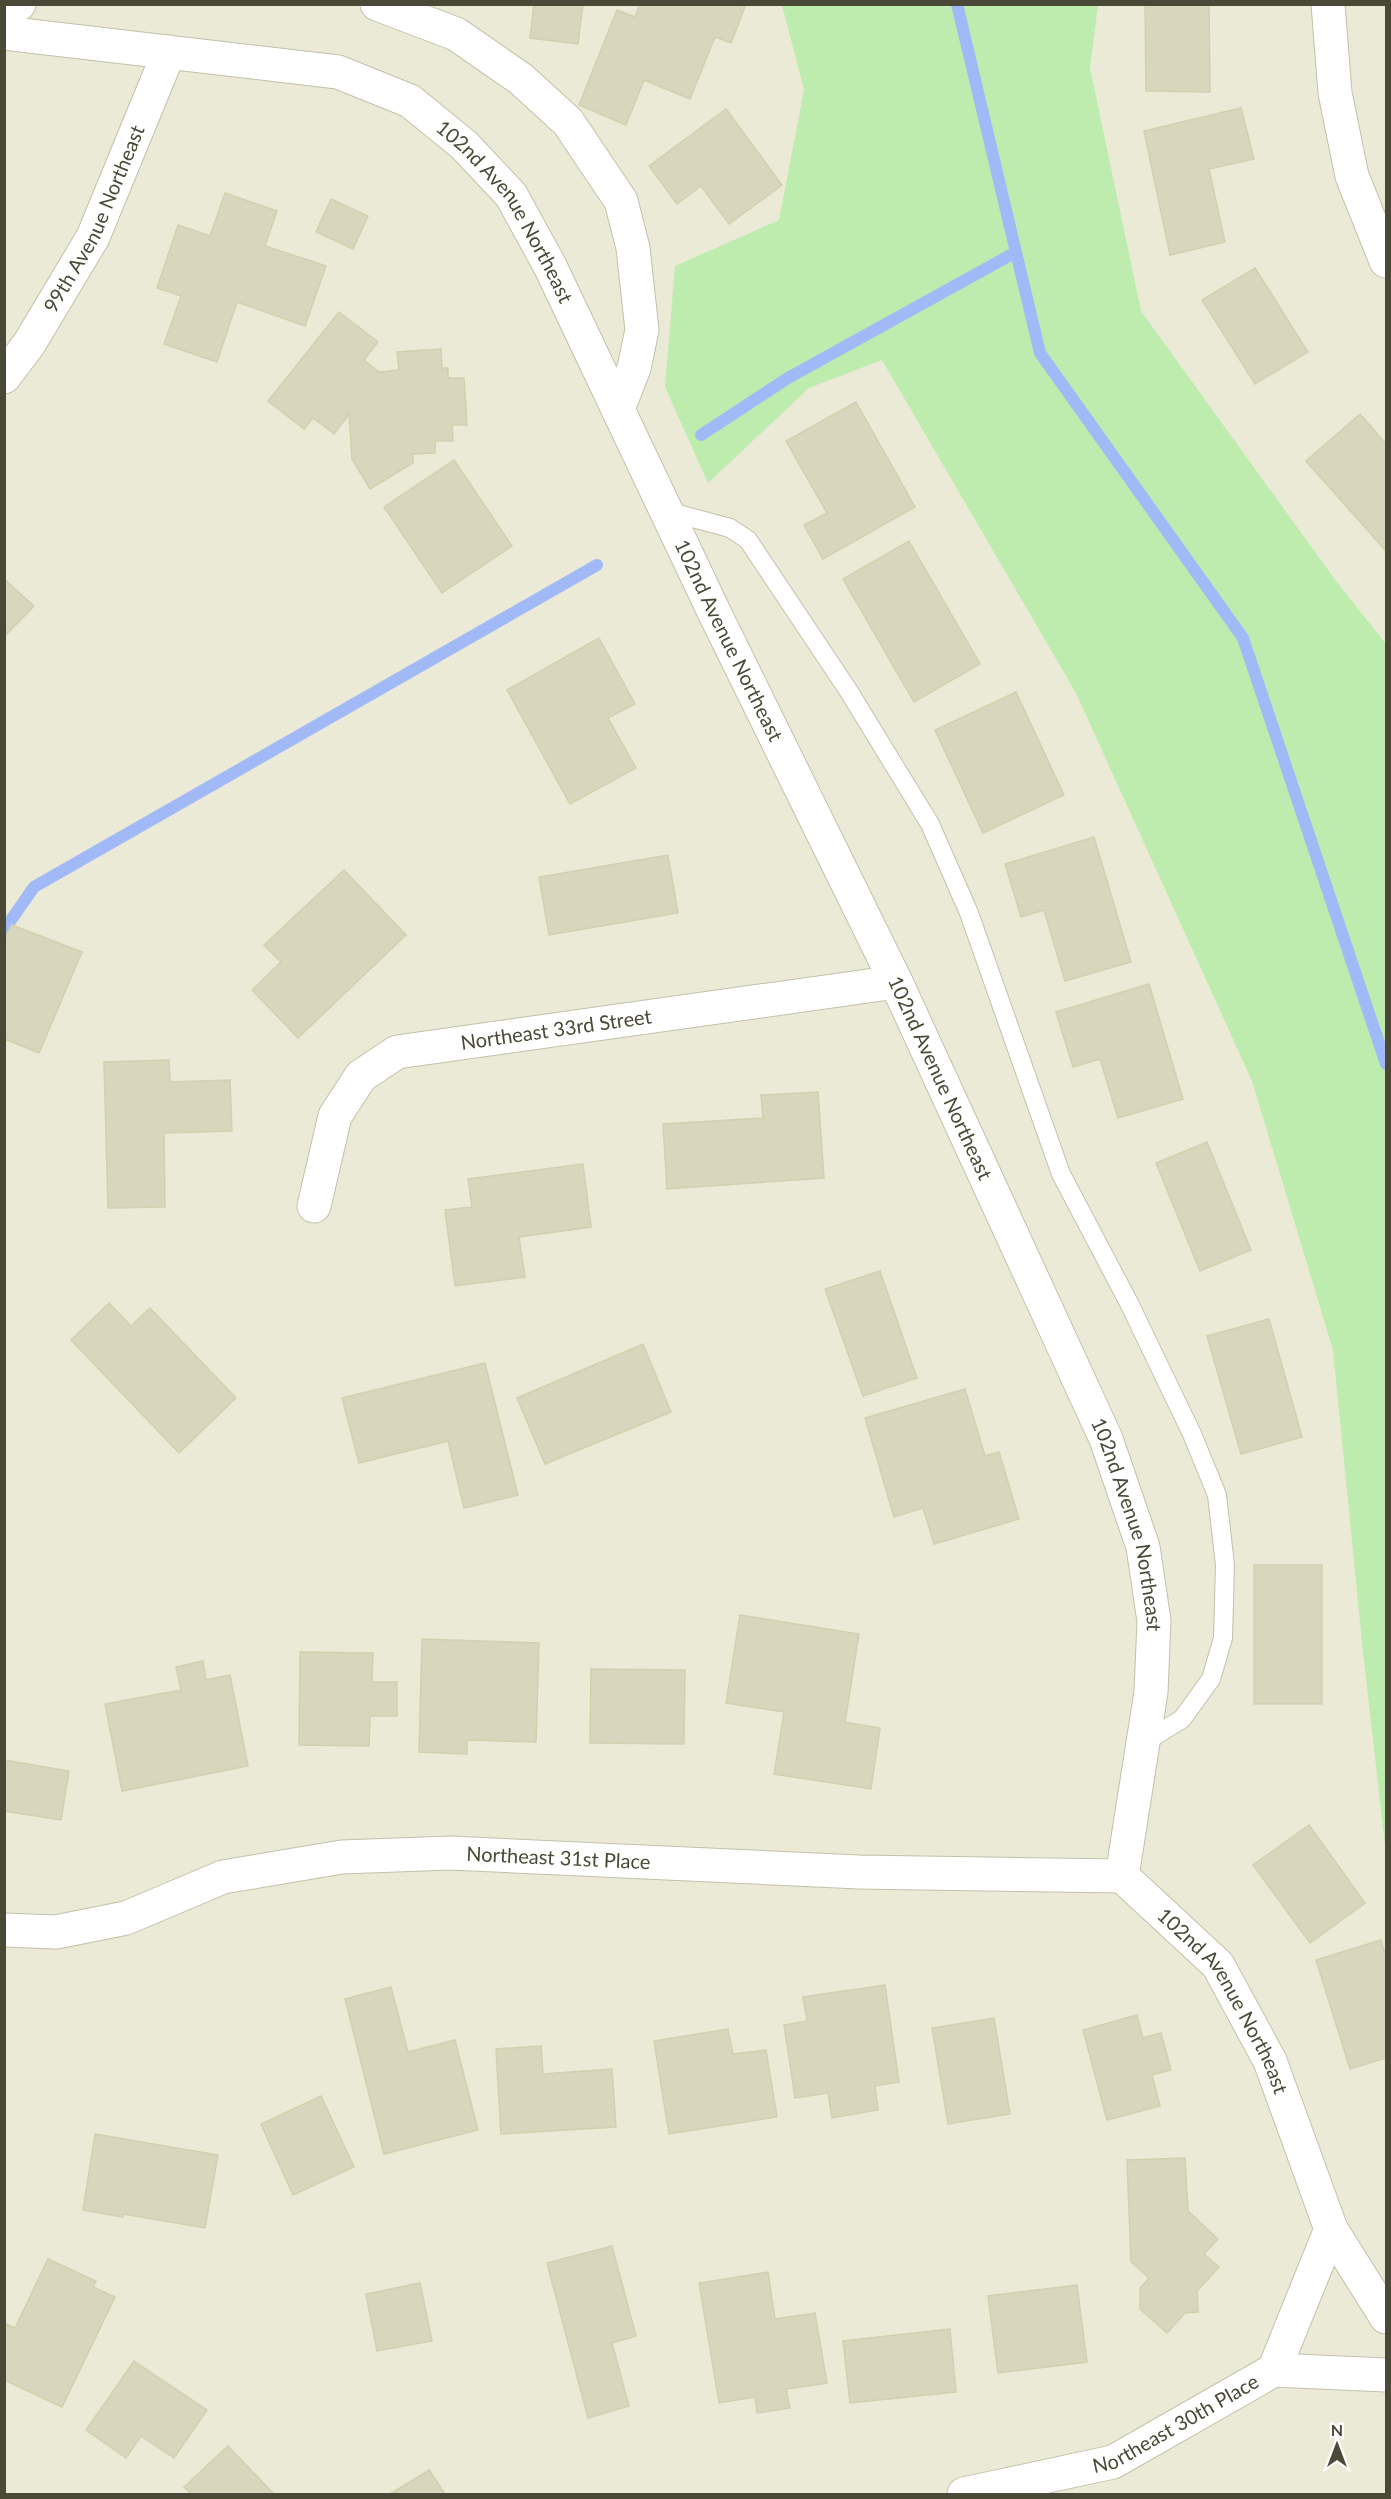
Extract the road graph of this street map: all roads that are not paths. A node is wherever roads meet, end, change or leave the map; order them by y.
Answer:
1 (19, 4) edge
2 (377, 4) edge
3 (1328, 4) edge
4 (4, 13) edge
5 (4, 33) edge
6 (170, 52) junction
7 (1386, 261) edge
8 (4, 377) edge
9 (618, 409) junction
10 (667, 511) junction
11 (896, 982) junction
12 (314, 1206) dead end
13 (1143, 1743) junction
14 (1122, 1876) junction
15 (4, 1930) edge
16 (1331, 2229) junction
17 (1386, 2317) edge
18 (1274, 2370) junction
19 (1386, 2375) edge
20 (964, 2494) edge

1 - 4 street
2 - 9 street
3 - 7 street
5 - 6 street, 102nd Avenue Northeast
6 - 8 street, 99th Avenue Northeast
6 - 9 street, 102nd Avenue Northeast
9 - 10 street, 102nd Avenue Northeast
10 - 11 street, 102nd Avenue Northeast
10 - 13 lane
11 - 12 street, Northeast 33rd Street
11 - 13 street, 102nd Avenue Northeast
13 - 14 street, 102nd Avenue Northeast
14 - 15 street, Northeast 31st Place
14 - 16 street, 102nd Avenue Northeast
16 - 17 street, 102nd Avenue Northeast
16 - 18 street
18 - 19 street, Northeast 30th Place
18 - 20 street, Northeast 30th Place

